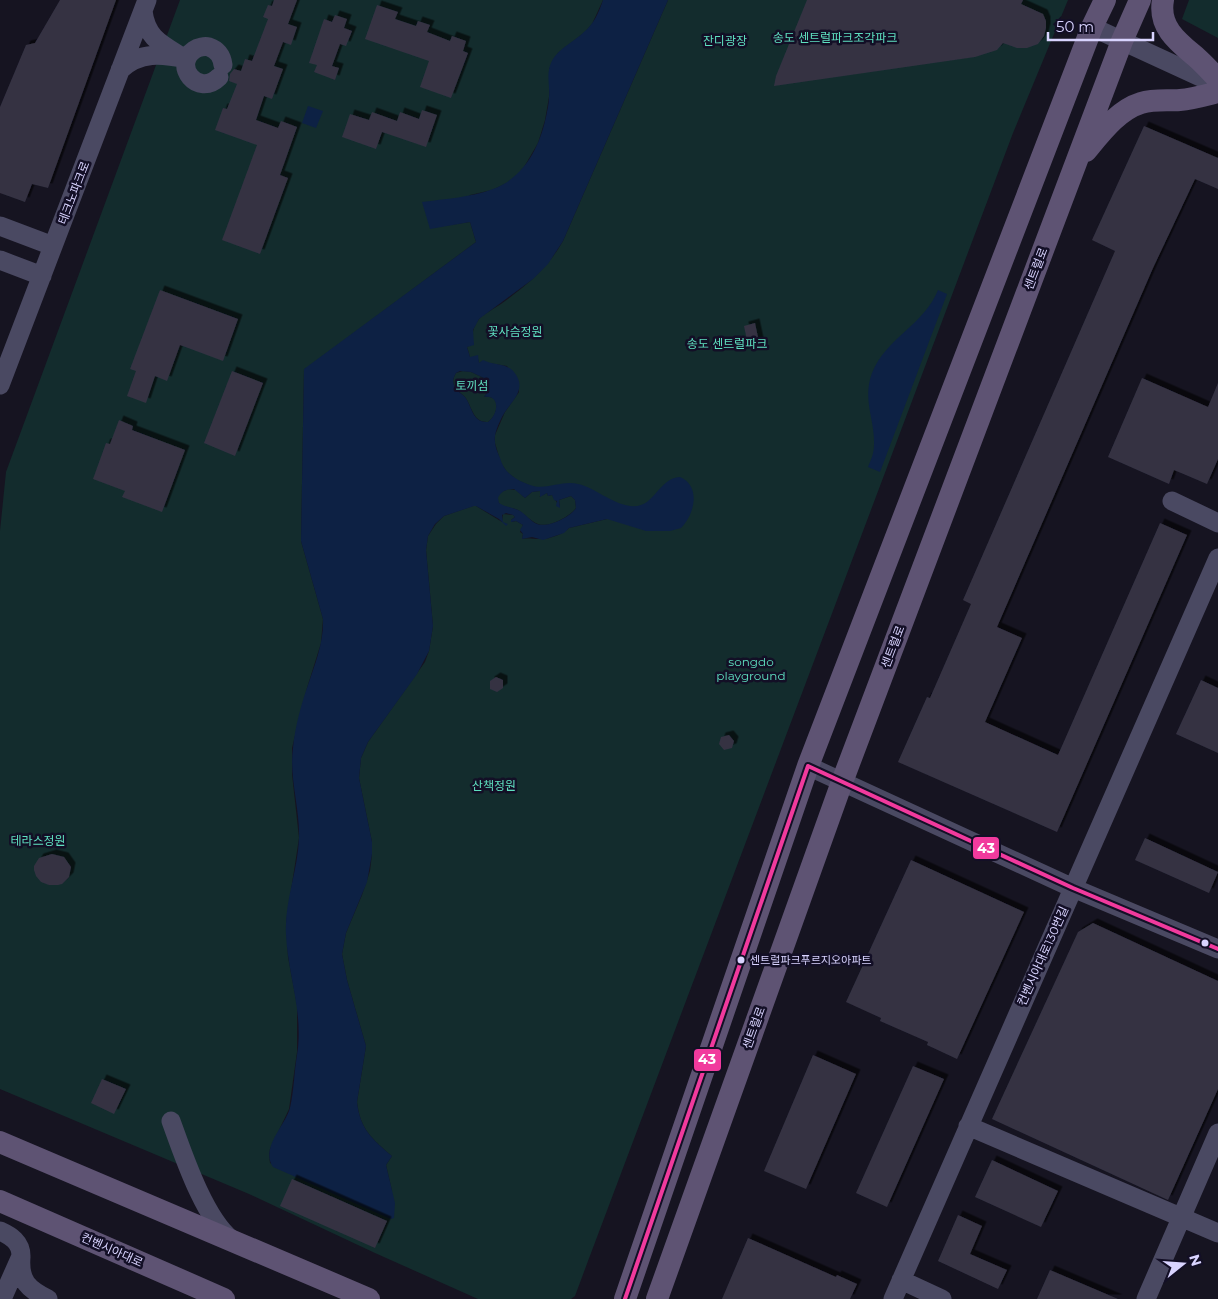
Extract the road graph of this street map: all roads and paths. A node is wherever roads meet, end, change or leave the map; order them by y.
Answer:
1 (1105, 0) edge
2 (1140, 0) edge
3 (1163, 0) edge
4 (145, 6) edge
5 (1092, 27) junction
6 (1122, 41) junction
7 (187, 59) junction
8 (120, 70) junction
9 (1218, 79) edge
10 (1218, 85) edge
11 (1218, 92) edge
12 (1077, 161) junction
13 (0, 226) edge
14 (53, 246) junction
15 (0, 260) edge
16 (42, 276) junction
17 (0, 385) edge
18 (1172, 502) dead end
19 (1218, 523) edge
20 (1218, 558) edge
21 (808, 766) junction
22 (842, 782) junction
23 (1074, 888) junction
24 (1218, 949) edge
25 (171, 1120) dead end
26 (968, 1126) junction
27 (1218, 1133) edge
28 (0, 1142) edge
29 (0, 1202) edge
30 (1181, 1218) junction
31 (0, 1231) edge
32 (1218, 1233) edge
33 (235, 1242) junction
34 (21, 1256) junction
35 (901, 1280) junction
36 (2, 1299) edge
37 (48, 1299) edge
38 (224, 1299) edge
39 (369, 1299) edge
40 (625, 1299) edge
41 (657, 1299) edge
42 (893, 1299) edge
43 (942, 1299) edge
44 (1146, 1299) edge

1 - 5 main road
2 - 6 main road, 센트럴로
3 - 9 main road
4 - 7 street
4 - 8 street, 테크노파크로
5 - 6 street
5 - 21 main road
6 - 10 street
6 - 12 main road, 센트럴로
7 - 7 street
7 - 8 street
8 - 14 street, 테크노파크로
11 - 12 main road
12 - 22 main road, 센트럴로
13 - 14 street
14 - 16 street, 테크노파크로
15 - 16 street
16 - 17 street, 테크노파크로
18 - 19 street
20 - 23 street, 컨벤시아대로130번길
21 - 22 street
21 - 40 main road
22 - 23 street
22 - 41 main road, 센트럴로
23 - 24 street
23 - 26 street, 컨벤시아대로130번길
25 - 33 street
26 - 30 street
26 - 35 street, 컨벤시아대로130번길
27 - 30 street
28 - 33 main road
29 - 38 main road, 컨벤시아대로
30 - 32 street
30 - 44 street
31 - 34 street
33 - 39 main road
34 - 36 street
34 - 37 street
35 - 42 street, 컨벤시아대로130번길
35 - 43 street

